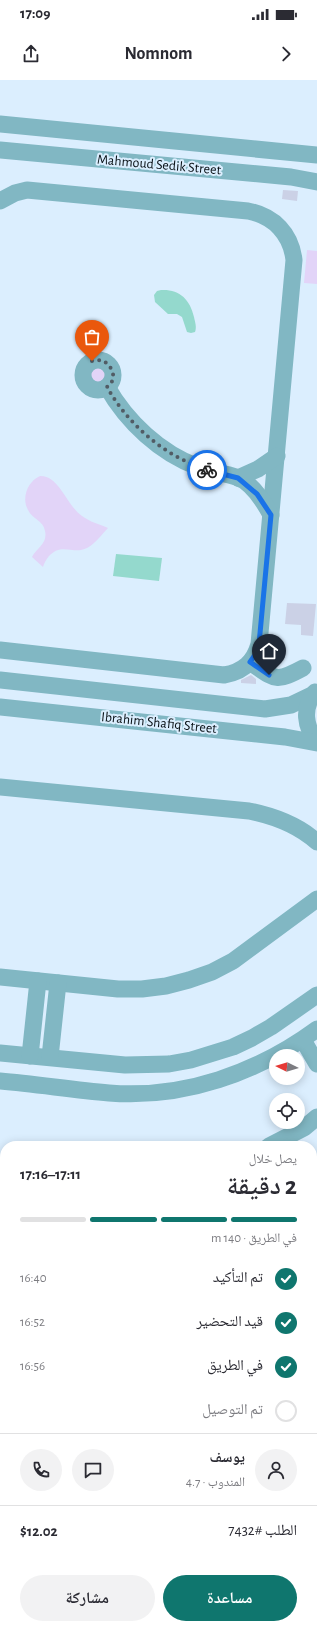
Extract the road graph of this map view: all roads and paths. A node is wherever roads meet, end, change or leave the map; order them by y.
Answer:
1 (0, 124) edge
2 (73, 131) junction
3 (0, 150) edge
4 (317, 155) edge
5 (70, 157) junction
6 (317, 182) edge
7 (0, 202) edge
8 (107, 387) dead end
9 (277, 456) junction
10 (238, 478) junction
11 (271, 515) junction
12 (0, 650) edge
13 (250, 662) junction
14 (303, 668) dead end
15 (0, 680) edge
16 (315, 692) edge
17 (0, 707) edge
18 (265, 708) junction
19 (259, 734) junction
20 (317, 742) edge
21 (0, 787) edge
22 (317, 842) edge
23 (317, 899) edge
24 (0, 977) edge
25 (38, 981) junction
26 (58, 983) junction
27 (317, 995) edge
28 (312, 1036) edge
29 (0, 1053) edge
30 (30, 1056) junction
31 (50, 1057) junction
32 (317, 1064) edge
33 (0, 1081) edge
34 (317, 1118) edge
35 (279, 1141) edge

1 - 2 street, Mahmoud Sedik Street
2 - 4 street, Mahmoud Sedik Street
2 - 5 street
3 - 5 street, Mahmoud Sedik Street
5 - 6 street, Mahmoud Sedik Street
7 - 9 street
8 - 10 street
9 - 10 street
9 - 11 street
10 - 11 street
11 - 13 street
12 - 13 street
13 - 14 street
15 - 18 street, Ibrahim Shafiq Street
16 - 18 street, Ibrahim Shafiq Street
16 - 20 street
17 - 19 street, Ibrahim Shafiq Street
18 - 19 street
19 - 20 street, Ibrahim Shafiq Street
21 - 22 street
23 - 26 street
24 - 25 street
25 - 26 street
25 - 30 street
26 - 31 street
27 - 31 street
28 - 32 street
28 - 33 street
29 - 30 street
30 - 31 street
34 - 35 street

